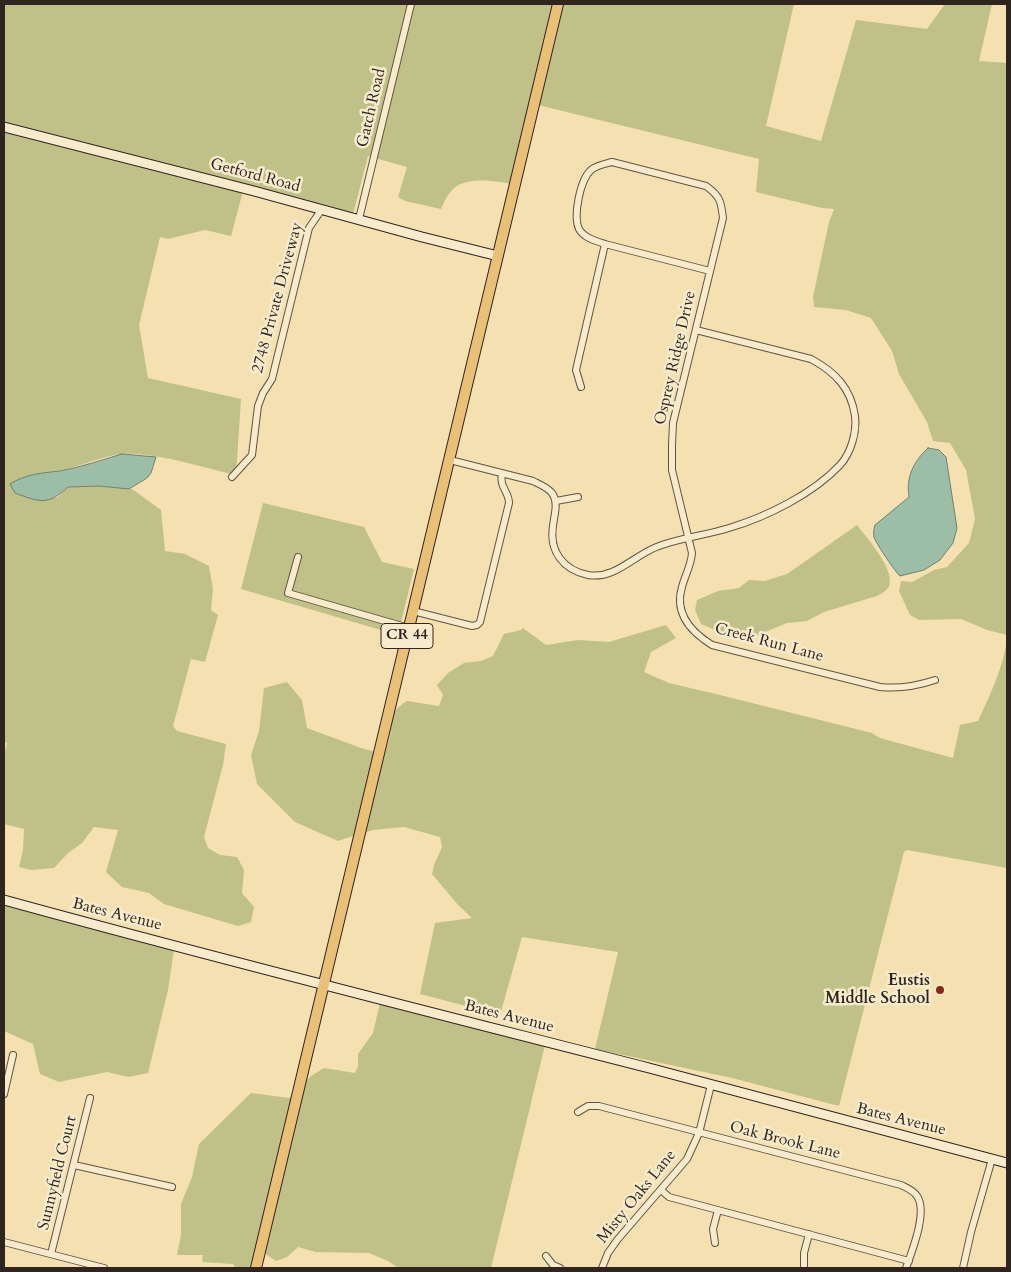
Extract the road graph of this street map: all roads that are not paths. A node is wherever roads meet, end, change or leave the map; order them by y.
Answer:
1 (411, 4) edge
2 (558, 4) edge
3 (4, 127) edge
4 (322, 209) junction
5 (359, 220) junction
6 (605, 244) junction
7 (498, 256) junction
8 (710, 271) junction
9 (696, 330) junction
10 (581, 387) dead end
11 (450, 460) junction
12 (502, 473) junction
13 (232, 477) dead end
14 (578, 497) dead end
15 (556, 501) junction
16 (690, 539) junction
17 (298, 557) dead end
18 (413, 610) junction
19 (409, 628) junction
20 (935, 680) dead end
21 (4, 900) edge
22 (324, 985) junction
23 (13, 1055) dead end
24 (711, 1085) junction
25 (4, 1094) edge
26 (90, 1098) dead end
27 (578, 1112) dead end
28 (699, 1133) junction
29 (992, 1159) junction
30 (1007, 1162) edge
31 (74, 1165) junction
32 (172, 1187) dead end
33 (662, 1190) junction
34 (718, 1210) junction
35 (809, 1234) junction
36 (4, 1242) edge
37 (715, 1243) dead end
38 (52, 1254) junction
39 (546, 1256) dead end
40 (909, 1261) junction
41 (804, 1266) dead end
42 (104, 1268) edge
43 (256, 1268) edge
44 (560, 1268) edge
45 (602, 1268) edge
46 (906, 1268) edge
47 (963, 1268) edge

1 - 5 street, Gatch Road
2 - 7 main road, CR 44
3 - 4 street, Getford Road
4 - 5 street, Getford Road
4 - 13 street, 2748 Private Driveway
5 - 7 street, Getford Road
6 - 8 street, Osprey Ridge Drive
6 - 8 street, Osprey Ridge Drive
6 - 10 street
7 - 11 main road, CR 44
8 - 9 street, Osprey Ridge Drive
9 - 16 street, Osprey Ridge Drive
9 - 16 street
11 - 12 street
11 - 18 main road, CR 44
12 - 15 street
12 - 18 street
14 - 15 street
15 - 16 street
16 - 20 street, Creek Run Lane
17 - 19 street
18 - 19 main road, CR 44
19 - 22 main road, CR 44
21 - 22 street, Bates Avenue
22 - 24 street, Bates Avenue
22 - 43 main road, CR 44
23 - 25 street
24 - 28 street, Misty Oaks Lane
24 - 29 street, Bates Avenue
26 - 31 street, Sunnyfield Court
27 - 28 street, Oak Brook Lane
28 - 33 street, Misty Oaks Lane
28 - 40 street, Oak Brook Lane
29 - 30 street, Bates Avenue
29 - 47 street
31 - 32 street
31 - 38 street, Sunnyfield Court
33 - 34 street
33 - 45 street, Misty Oaks Lane
34 - 35 street
34 - 37 street
35 - 40 street
35 - 41 street
36 - 38 street
38 - 42 street
39 - 44 street
40 - 46 street, Oak Brook Lane

